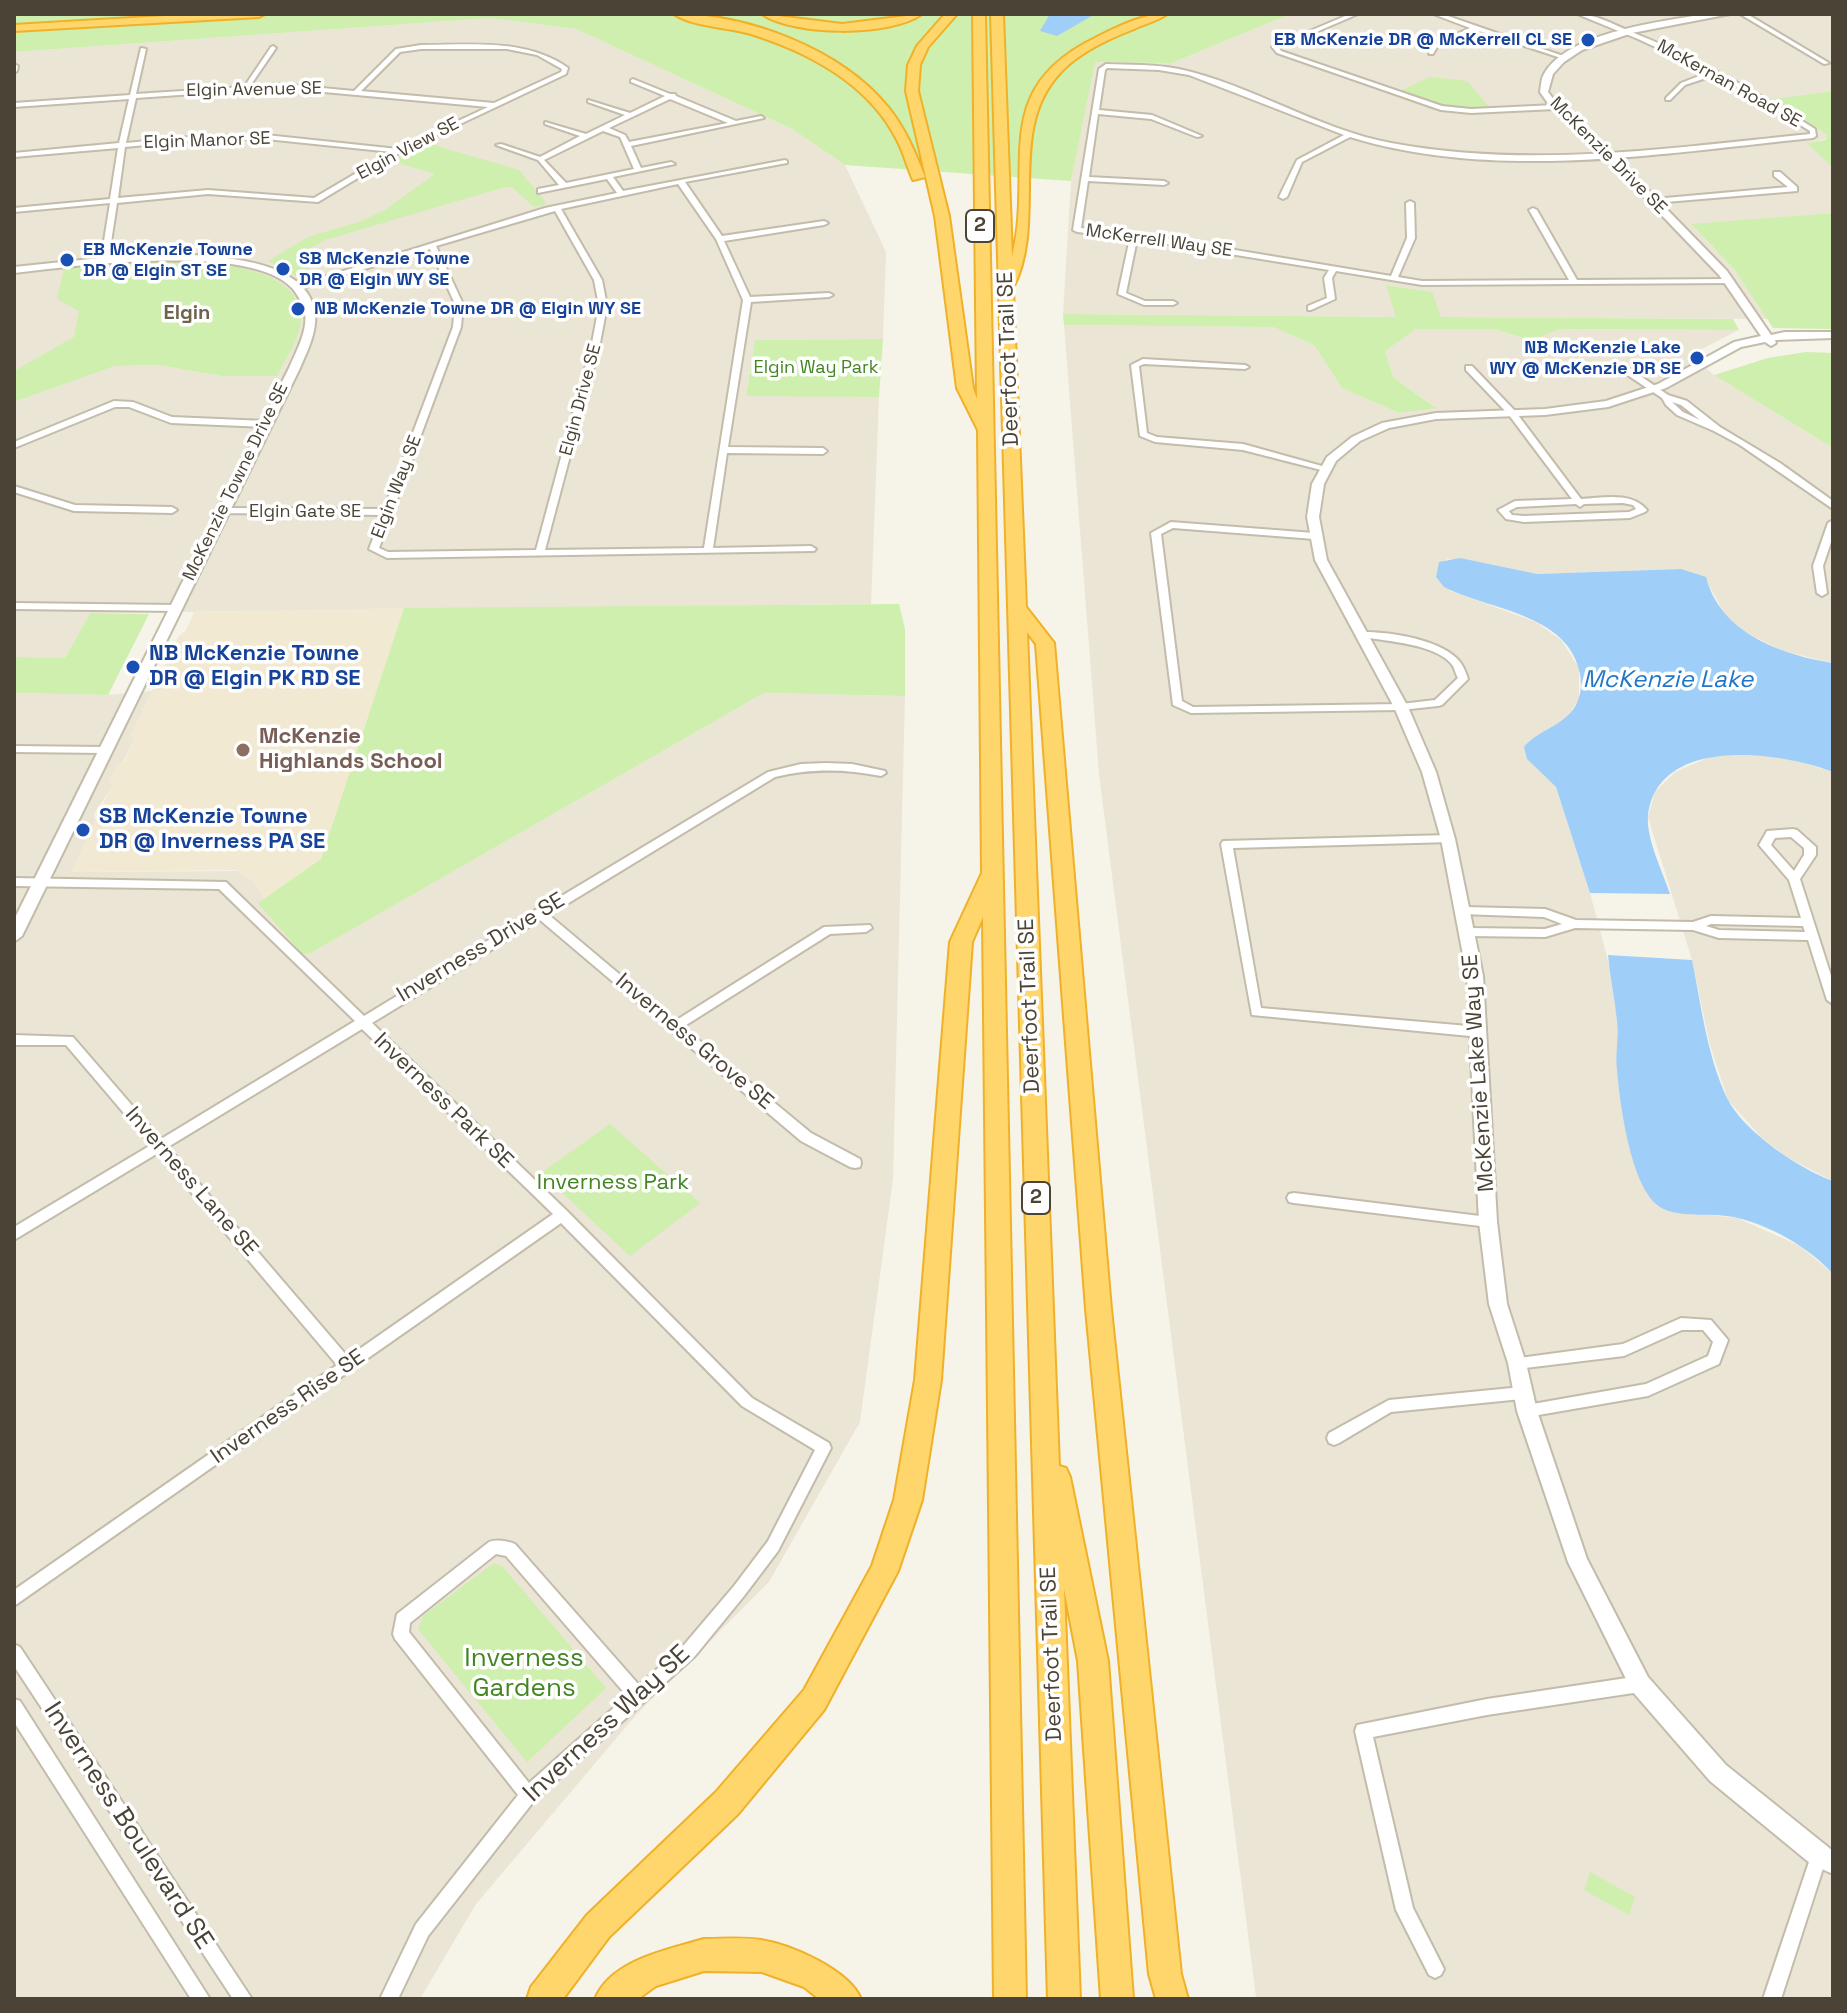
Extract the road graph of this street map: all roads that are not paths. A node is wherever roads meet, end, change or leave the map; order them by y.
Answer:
1 (155, 14) edge
2 (259, 14) edge
3 (680, 14) edge
4 (768, 14) edge
5 (916, 14) edge
6 (951, 14) edge
7 (979, 14) edge
8 (997, 14) edge
9 (1161, 14) edge
10 (1355, 14) edge
11 (1436, 14) edge
12 (1580, 14) edge
13 (1726, 14) edge
14 (1743, 14) edge
15 (14, 26) edge
16 (1476, 27) junction
17 (1626, 31) junction
18 (273, 48) dead end
19 (143, 49) dead end
20 (1431, 53) dead end
21 (1566, 58) junction
22 (1826, 63) dead end
23 (1714, 73) junction
24 (633, 81) dead end
25 (247, 86) junction
26 (357, 91) junction
27 (135, 94) junction
28 (673, 95) junction
29 (1668, 99) dead end
30 (590, 101) dead end
31 (14, 105) edge
32 (493, 105) junction
33 (1555, 107) junction
34 (1095, 112) junction
35 (631, 115) junction
36 (761, 118) dead end
37 (547, 123) dead end
38 (735, 123) junction
39 (603, 128) junction
40 (1348, 135) junction
41 (586, 136) junction
42 (1199, 136) dead end
43 (122, 145) junction
44 (499, 145) dead end
45 (627, 145) junction
46 (399, 151) junction
47 (1608, 154) junction
48 (14, 155) edge
49 (540, 159) junction
50 (785, 162) dead end
51 (671, 164) dead end
52 (638, 170) junction
53 (1777, 174) dead end
54 (609, 176) junction
55 (1085, 179) junction
56 (680, 181) junction
57 (1164, 183) dead end
58 (564, 186) junction
59 (541, 191) dead end
60 (621, 193) junction
61 (1283, 197) dead end
62 (113, 200) junction
63 (1654, 201) junction
64 (1410, 203) dead end
65 (557, 208) junction
66 (14, 210) edge
67 (1533, 210) dead end
68 (824, 223) dead end
69 (1134, 238) junction
70 (720, 239) junction
71 (432, 245) junction
72 (105, 260) junction
73 (1334, 268) junction
74 (951, 269) junction
75 (14, 270) edge
76 (1394, 278) junction
77 (1730, 281) junction
78 (1575, 283) junction
79 (296, 287) junction
80 (1007, 287) junction
81 (829, 295) dead end
82 (747, 300) junction
83 (1173, 303) dead end
84 (1311, 308) dead end
85 (1833, 335) edge
86 (1769, 342) junction
87 (1833, 344) edge
88 (1245, 367) dead end
89 (1469, 368) dead end
90 (1626, 370) dead end
91 (1659, 393) junction
92 (1512, 413) junction
93 (266, 424) junction
94 (986, 438) junction
95 (14, 445) edge
96 (724, 450) junction
97 (823, 451) dead end
98 (1325, 468) junction
99 (14, 489) edge
100 (1578, 502) junction
101 (1833, 506) edge
102 (172, 510) dead end
103 (222, 511) junction
104 (388, 512) junction
105 (1589, 517) junction
106 (1833, 523) edge
107 (1314, 536) junction
108 (708, 549) junction
109 (811, 549) dead end
110 (540, 552) junction
111 (1822, 593) dead end
112 (14, 606) edge
113 (175, 608) junction
114 (1017, 608) junction
115 (1365, 635) junction
116 (1401, 707) junction
117 (14, 749) edge
118 (105, 750) junction
119 (881, 773) dead end
120 (1448, 839) junction
121 (992, 870) junction
122 (1794, 879) junction
123 (14, 882) edge
124 (41, 882) junction
125 (1465, 911) junction
126 (539, 913) junction
127 (1806, 922) junction
128 (1575, 924) junction
129 (1693, 926) junction
130 (866, 928) dead end
131 (1469, 932) junction
132 (14, 936) edge
133 (1811, 936) junction
134 (1833, 1000) edge
135 (360, 1021) junction
136 (676, 1026) junction
137 (1480, 1032) junction
138 (14, 1040) edge
139 (158, 1145) junction
140 (855, 1163) dead end
141 (1294, 1198) dead end
142 (562, 1215) junction
143 (1488, 1222) junction
144 (14, 1234) edge
145 (1517, 1363) junction
146 (347, 1366) junction
147 (1522, 1393) junction
148 (1043, 1411) junction
149 (1527, 1411) junction
150 (1334, 1438) dead end
151 (824, 1448) joint
152 (14, 1599) edge
153 (14, 1652) edge
154 (1640, 1684) junction
155 (637, 1695) junction
156 (14, 1707) edge
157 (528, 1795) junction
158 (1826, 1860) edge
159 (1435, 1969) dead end
160 (201, 1999) edge
161 (243, 1999) edge
162 (389, 1999) edge
163 (543, 1999) edge
164 (611, 1999) edge
165 (845, 1999) edge
166 (1010, 1999) edge
167 (1064, 1999) edge
168 (1117, 1999) edge
169 (1172, 1999) edge
170 (1772, 1999) edge

1 - 15 highway
2 - 15 highway
3 - 74 highway
4 - 5 highway
6 - 74 highway
7 - 94 highway, Deerfoot Trail SE / 2
8 - 80 highway, Deerfoot Trail SE / 2
9 - 80 highway
10 - 33 street
11 - 16 street
12 - 17 street, McKernan Road SE
13 - 17 street
14 - 22 street
16 - 20 street
16 - 21 street
17 - 21 street
17 - 23 street, McKernan Road SE
18 - 25 street
19 - 27 street
21 - 33 street, McKenzie Drive SE
23 - 29 street
23 - 47 street, McKernan Road SE
24 - 28 street
25 - 26 street, Elgin Avenue SE
25 - 27 street, Elgin Avenue SE
26 - 32 street, Elgin Avenue SE
26 - 32 street, Elgin View SE
27 - 31 street, Elgin Avenue SE
27 - 43 street
28 - 35 street
28 - 38 street
30 - 35 street
32 - 46 street, Elgin View SE
33 - 47 street, McKenzie Drive SE
34 - 40 street, McKerrell Way SE
34 - 42 street
34 - 55 street, McKerrell Way SE
35 - 39 street
36 - 38 street
37 - 41 street
38 - 45 street
39 - 41 street
39 - 45 street
40 - 47 street, McKerrell Way SE
40 - 61 street
41 - 49 street
43 - 46 street, Elgin Manor SE
43 - 48 street, Elgin Manor SE
43 - 62 street
44 - 49 street
45 - 52 street
46 - 62 street, Elgin View SE
47 - 63 street, McKenzie Drive SE
49 - 58 street
50 - 56 street
51 - 52 street
52 - 54 street
53 - 63 street
54 - 58 street
54 - 60 street
55 - 57 street
55 - 69 street, McKerrell Way SE
56 - 60 street
56 - 70 street
58 - 59 street
60 - 65 street
62 - 66 street, Elgin View SE
62 - 72 street
63 - 77 street, McKenzie Drive SE
64 - 76 street
65 - 71 street
65 - 110 street, Elgin Drive SE
67 - 78 street
68 - 70 street
69 - 73 street, McKerrell Way SE
69 - 83 street
70 - 82 street
71 - 79 street
71 - 104 street, Elgin Way SE
72 - 75 street
72 - 79 street
73 - 76 street, McKerrell Way SE
73 - 84 street
74 - 94 highway
76 - 78 street, McKerrell Way SE
77 - 78 street, McKerrell Way SE
77 - 86 street, McKenzie Drive SE
79 - 93 street, McKenzie Towne Drive SE
80 - 114 highway, Deerfoot Trail SE / 2
81 - 82 street
82 - 96 street
85 - 86 street
86 - 87 street
86 - 91 street
88 - 98 street
89 - 92 street
90 - 91 street
91 - 92 street
91 - 101 street
92 - 98 street
92 - 100 street
93 - 95 street
93 - 103 street, McKenzie Towne Drive SE
94 - 121 highway, Deerfoot Trail SE / 2
96 - 97 street
96 - 108 street
98 - 107 street, McKenzie Lake Way SE
99 - 102 street
100 - 105 street
100 - 105 street
100 - 105 street
103 - 104 street, Elgin Gate SE
103 - 113 street, McKenzie Towne Drive SE
104 - 110 street, Elgin Way SE
106 - 111 street
107 - 115 street, McKenzie Lake Way SE
107 - 116 street
108 - 109 street, Elgin Way SE
108 - 110 street, Elgin Way SE
112 - 113 street
113 - 118 street, McKenzie Towne Drive SE
114 - 148 highway, Deerfoot Trail SE / 2
114 - 169 highway
115 - 116 street, McKenzie Lake Way SE
115 - 116 street
116 - 120 street, McKenzie Lake Way SE
117 - 118 street
118 - 124 street, McKenzie Towne Drive SE
119 - 126 street, Inverness Drive SE
120 - 125 street, McKenzie Lake Way SE
120 - 137 street
121 - 163 highway
121 - 166 highway, Deerfoot Trail SE / 2
122 - 122 street
122 - 127 street
123 - 124 street, Inverness Park SE
124 - 132 street, McKenzie Towne Drive SE
124 - 135 street, Inverness Park SE
125 - 128 street
125 - 131 street, McKenzie Lake Way SE
126 - 135 street, Inverness Drive SE
126 - 136 street, Inverness Grove SE
127 - 129 street
127 - 133 street
128 - 129 street
128 - 131 street
129 - 133 street
130 - 136 street
131 - 137 street, McKenzie Lake Way SE
133 - 134 street
135 - 139 street, Inverness Drive SE
135 - 142 street, Inverness Park SE
136 - 140 street, Inverness Grove SE
137 - 143 street, McKenzie Lake Way SE
138 - 139 street, Inverness Lane SE
139 - 144 street, Inverness Drive SE
139 - 146 street, Inverness Lane SE
141 - 143 street
142 - 146 street, Inverness Rise SE
142 - 151 street, Inverness Park SE
143 - 145 street, McKenzie Lake Way SE
145 - 147 street, McKenzie Lake Way SE
145 - 149 street
146 - 152 street, Inverness Rise SE
147 - 149 street, McKenzie Lake Way SE
147 - 150 street
148 - 167 highway, Deerfoot Trail SE / 2
148 - 168 highway
149 - 154 street, McKenzie Lake Way SE
151 - 155 street, Inverness Way SE
153 - 161 street, Inverness Boulevard SE
154 - 158 street, McKenzie Lake Way SE
154 - 159 street
155 - 157 street, Inverness Way SE
155 - 157 street
156 - 160 street, Inverness Boulevard SE
157 - 162 street, Inverness Way SE
158 - 170 street
164 - 165 highway

